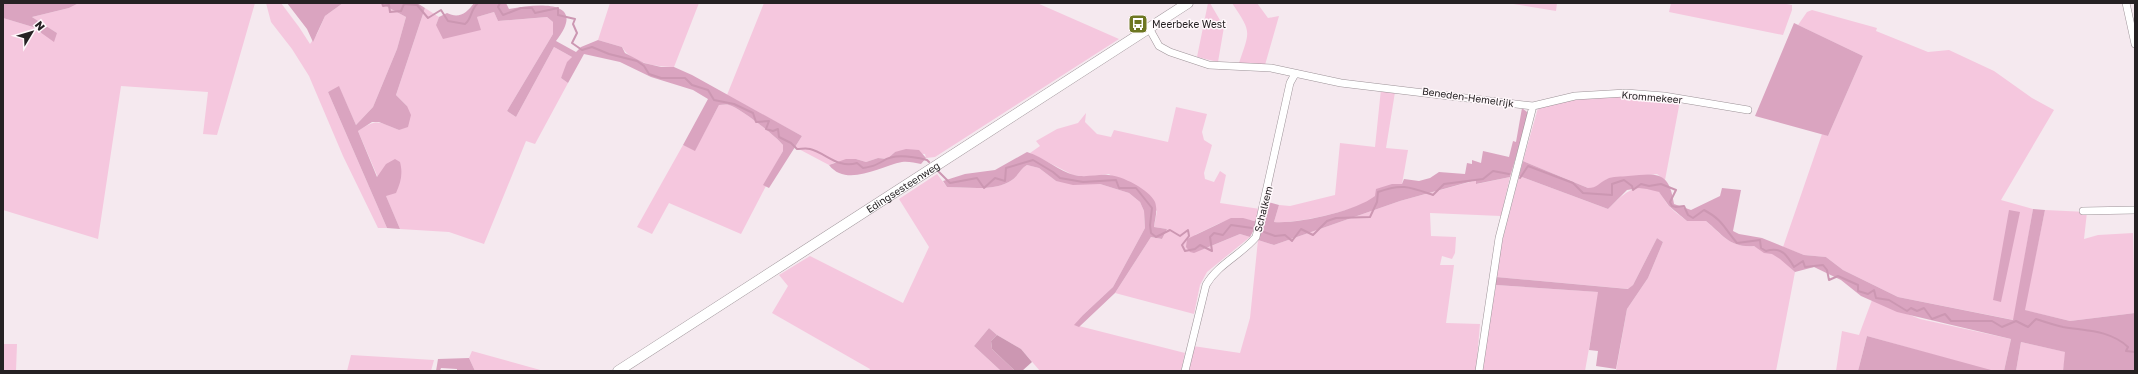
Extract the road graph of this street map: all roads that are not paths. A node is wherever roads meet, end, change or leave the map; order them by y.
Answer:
1 (1188, 3) edge
2 (2126, 3) edge
3 (1149, 28) junction
4 (2135, 44) edge
5 (1295, 74) junction
6 (1533, 106) junction
7 (1748, 110) dead end
8 (2135, 210) edge
9 (2083, 211) dead end
10 (618, 371) edge
11 (1185, 371) edge
12 (1479, 371) edge

1 - 3 main road, Edingsesteenweg
2 - 4 street
3 - 5 street, Beneden-Hemelrijk
3 - 10 main road, Edingsesteenweg
5 - 6 street, Beneden-Hemelrijk
5 - 11 street, Schalkem
6 - 7 street, Krommekeer
6 - 12 street
8 - 9 street

